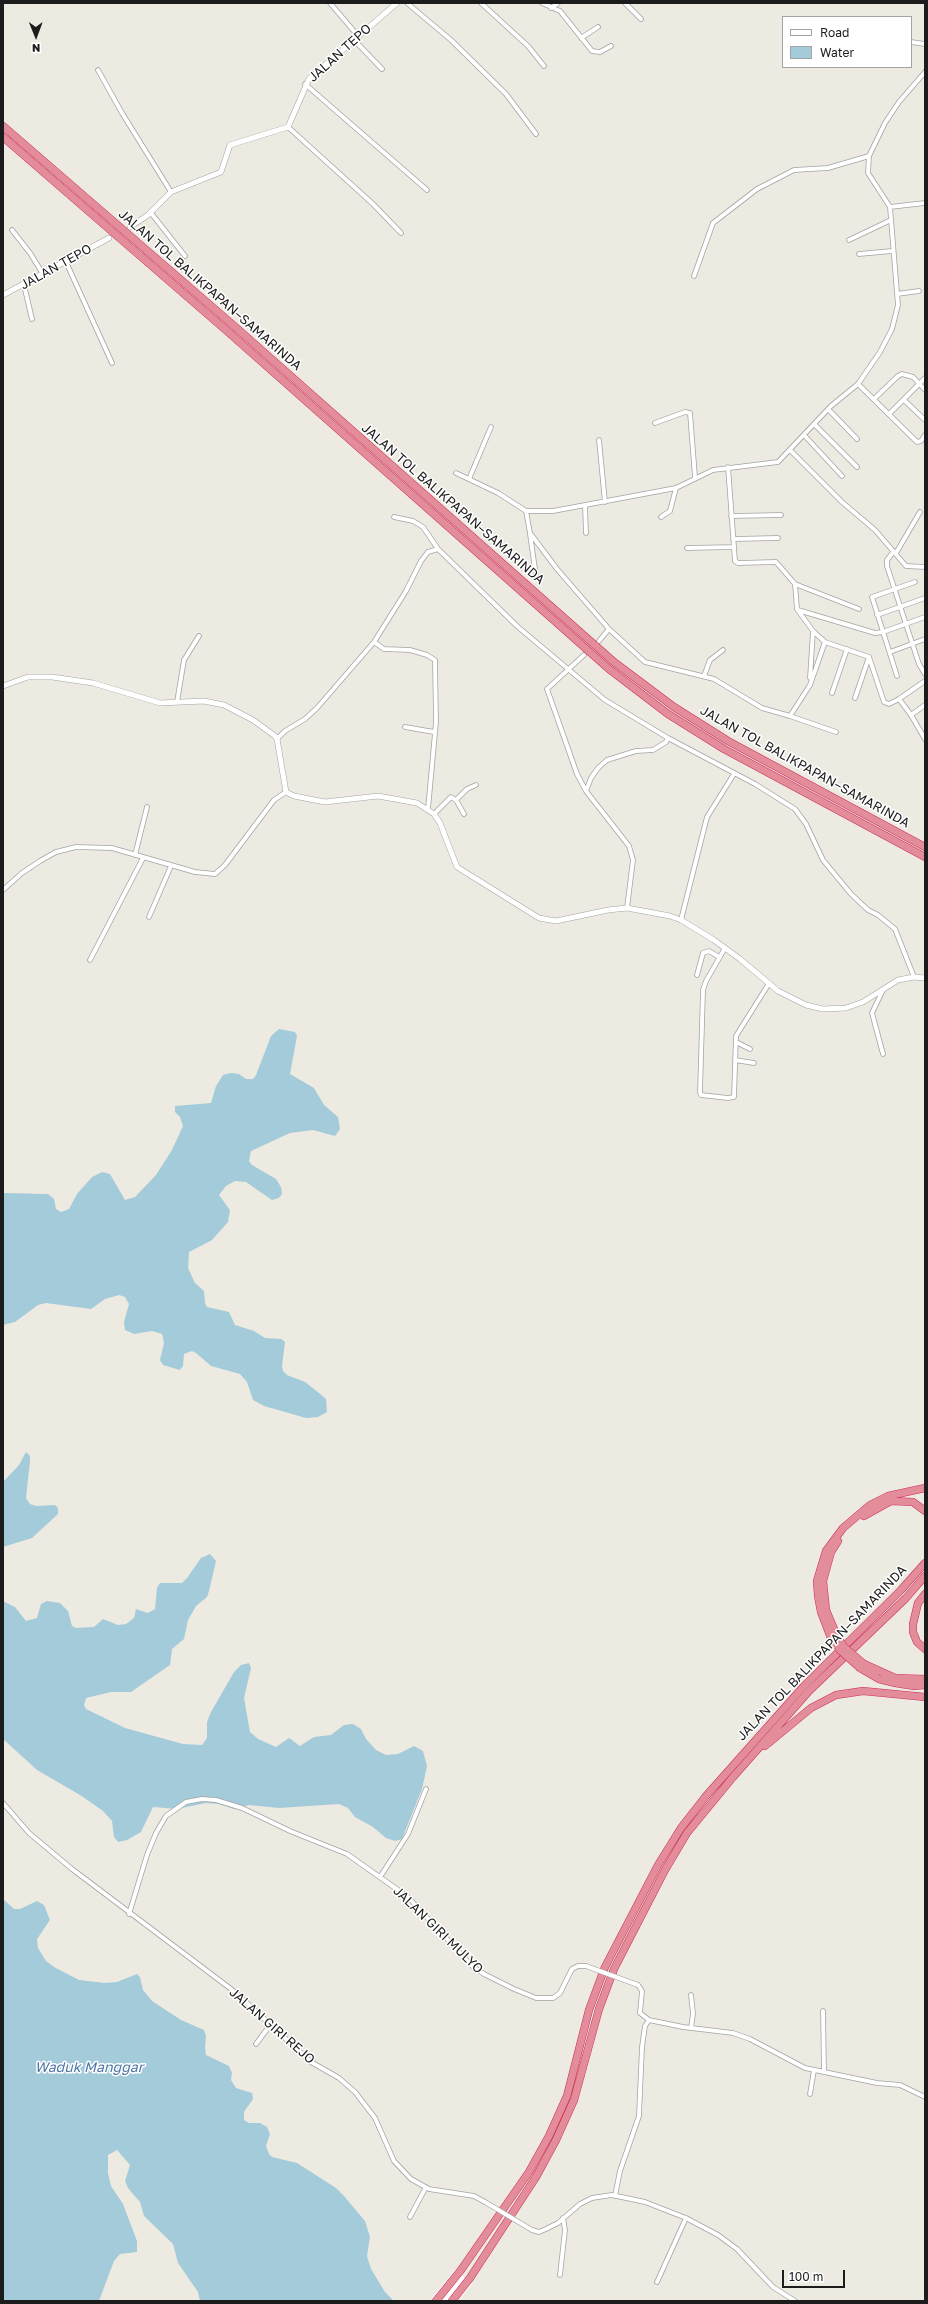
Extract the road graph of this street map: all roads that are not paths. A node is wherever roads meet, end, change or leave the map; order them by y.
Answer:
1 (397, 3) edge
2 (407, 3) edge
3 (481, 3) edge
4 (542, 3) edge
5 (558, 3) edge
6 (625, 3) edge
7 (332, 5) edge
8 (551, 8) junction
9 (641, 19) dead end
10 (598, 27) dead end
11 (359, 37) junction
12 (581, 38) junction
13 (354, 41) junction
14 (912, 42) edge
15 (925, 44) edge
16 (611, 46) dead end
17 (544, 66) dead end
18 (382, 69) dead end
19 (98, 70) dead end
20 (925, 72) edge
21 (306, 84) junction
22 (3, 126) edge
23 (288, 127) junction
24 (536, 134) dead end
25 (3, 137) edge
26 (868, 156) junction
27 (427, 190) dead end
28 (171, 192) junction
29 (925, 204) edge
30 (890, 207) junction
31 (151, 213) junction
32 (891, 220) junction
33 (130, 227) dead end
34 (12, 230) dead end
35 (401, 233) dead end
36 (110, 238) dead end
37 (849, 240) dead end
38 (892, 251) junction
39 (859, 254) dead end
40 (185, 256) dead end
41 (66, 262) junction
42 (43, 274) junction
43 (694, 276) dead end
44 (24, 285) junction
45 (919, 290) dead end
46 (897, 294) junction
47 (3, 295) edge
48 (32, 319) dead end
49 (112, 363) dead end
50 (925, 378) edge
51 (858, 384) junction
52 (919, 384) junction
53 (925, 390) edge
54 (874, 399) junction
55 (904, 400) junction
56 (828, 409) junction
57 (889, 414) junction
58 (925, 420) edge
59 (655, 423) dead end
60 (814, 424) junction
61 (491, 427) dead end
62 (804, 435) junction
63 (925, 435) edge
64 (857, 439) dead end
65 (599, 440) dead end
66 (790, 450) junction
67 (728, 467) junction
68 (857, 467) dead end
69 (456, 473) dead end
70 (842, 476) dead end
71 (695, 477) junction
72 (469, 479) junction
73 (676, 488) junction
74 (605, 502) junction
75 (585, 506) junction
76 (526, 511) junction
77 (920, 512) dead end
78 (781, 515) dead end
79 (731, 516) junction
80 (394, 517) dead end
81 (661, 517) dead end
82 (530, 533) junction
83 (586, 533) dead end
84 (778, 538) dead end
85 (733, 539) junction
86 (734, 547) junction
87 (438, 548) junction
88 (687, 548) dead end
89 (895, 552) junction
90 (925, 567) edge
91 (536, 576) dead end
92 (915, 582) dead end
93 (795, 584) junction
94 (895, 588) junction
95 (925, 598) edge
96 (901, 606) junction
97 (797, 609) junction
98 (859, 609) dead end
99 (877, 615) junction
100 (925, 617) edge
101 (907, 624) junction
102 (609, 630) junction
103 (813, 631) junction
104 (883, 632) junction
105 (199, 636) dead end
106 (925, 639) edge
107 (598, 641) dead end
108 (374, 642) junction
109 (825, 642) junction
110 (913, 643) junction
111 (847, 649) junction
112 (723, 650) dead end
113 (890, 652) junction
114 (584, 655) dead end
115 (869, 658) junction
116 (925, 660) edge
117 (919, 664) junction
118 (569, 669) junction
119 (925, 674) edge
120 (704, 676) junction
121 (897, 676) dead end
122 (925, 681) edge
123 (810, 685) junction
124 (3, 686) edge
125 (832, 693) dead end
126 (855, 698) dead end
127 (899, 699) junction
128 (177, 702) junction
129 (925, 704) edge
130 (911, 715) junction
131 (790, 716) junction
132 (405, 726) dead end
133 (434, 732) junction
134 (836, 732) dead end
135 (668, 738) junction
136 (277, 739) junction
137 (925, 739) edge
138 (734, 774) junction
139 (476, 785) dead end
140 (586, 791) junction
141 (286, 792) junction
142 (456, 800) junction
143 (147, 807) dead end
144 (428, 810) junction
145 (434, 814) junction
146 (464, 814) dead end
147 (925, 847) edge
148 (135, 855) junction
149 (925, 857) edge
150 (143, 858) junction
151 (171, 866) junction
152 (3, 890) edge
153 (627, 908) junction
154 (149, 917) dead end
155 (681, 920) junction
156 (725, 948) junction
157 (719, 957) junction
158 (90, 960) dead end
159 (697, 975) dead end
160 (914, 977) junction
161 (925, 978) edge
162 (768, 985) junction
163 (883, 990) junction
164 (736, 1042) junction
165 (750, 1049) dead end
166 (883, 1054) dead end
167 (735, 1060) junction
168 (754, 1063) dead end
169 (925, 1488) edge
170 (925, 1510) edge
171 (925, 1563) edge
172 (925, 1576) edge
173 (925, 1594) edge
174 (834, 1637) junction
175 (925, 1649) edge
176 (862, 1666) junction
177 (925, 1679) edge
178 (925, 1685) edge
179 (925, 1697) edge
180 (732, 1777) junction
181 (426, 1789) dead end
182 (3, 1803) edge
183 (380, 1877) junction
184 (129, 1914) junction
185 (692, 1995) dead end
186 (822, 2011) dead end
187 (649, 2020) junction
188 (271, 2024) junction
189 (691, 2028) junction
190 (256, 2044) dead end
191 (814, 2070) junction
192 (824, 2072) junction
193 (810, 2094) dead end
194 (925, 2097) edge
195 (426, 2188) junction
196 (615, 2196) junction
197 (410, 2217) dead end
198 (563, 2218) junction
199 (686, 2218) junction
200 (560, 2276) dead end
201 (657, 2282) dead end
202 (436, 2301) edge
203 (452, 2301) edge
204 (795, 2301) edge

1 - 11 street, JALAN TEPO
2 - 24 street
3 - 17 street
4 - 8 street
5 - 8 street
6 - 9 street
7 - 11 street
8 - 12 street
10 - 12 street
11 - 13 street, JALAN TEPO
12 - 16 street
13 - 18 street
13 - 21 street, JALAN TEPO
14 - 15 street
19 - 28 street
20 - 26 street
21 - 23 street, JALAN TEPO
21 - 27 street
22 - 147 highway, JALAN TOL BALIKPAPAN–SAMARINDA
23 - 28 street
23 - 35 street
25 - 149 highway, JALAN TOL BALIKPAPAN–SAMARINDA
26 - 30 street
26 - 43 street
28 - 31 street
29 - 30 street
30 - 32 street
31 - 33 street
31 - 40 street
32 - 37 street
32 - 38 street
34 - 42 street
36 - 41 street, JALAN TEPO
38 - 39 street
38 - 46 street
41 - 42 street, JALAN TEPO
41 - 49 street
42 - 44 street, JALAN TEPO
44 - 47 street, JALAN TEPO
44 - 48 street
45 - 46 street
46 - 51 street
50 - 52 street
51 - 54 street
51 - 56 street
52 - 53 street
52 - 54 street
52 - 55 street
54 - 57 street
55 - 57 street
55 - 58 street
56 - 60 street
56 - 64 street
57 - 63 street
59 - 71 street
60 - 62 street
60 - 68 street
61 - 72 street
62 - 66 street
62 - 70 street
65 - 74 street
66 - 67 street
66 - 89 street
67 - 71 street
67 - 79 street
69 - 72 street
71 - 73 street
72 - 76 street
73 - 74 street
73 - 81 street
74 - 75 street
75 - 76 street
75 - 83 street
76 - 82 street
77 - 89 street
78 - 79 street
79 - 85 street
80 - 87 street
82 - 91 street
82 - 102 street
84 - 85 street
85 - 86 street
86 - 88 street
86 - 93 street
87 - 108 street
87 - 118 street
89 - 90 street
89 - 94 street
92 - 94 street
93 - 97 street
93 - 98 street
94 - 96 street
94 - 99 street
95 - 96 street
96 - 99 street
96 - 101 street
97 - 103 street
97 - 104 street
99 - 104 street
100 - 101 street
101 - 104 street
101 - 110 street
102 - 107 street
102 - 120 street
103 - 109 street
103 - 123 street
104 - 113 street
105 - 128 street
106 - 110 street
108 - 133 street
108 - 136 street
109 - 111 street
109 - 123 street
110 - 113 street
110 - 117 street
111 - 115 street
111 - 125 street
112 - 120 street
113 - 121 street
114 - 118 street
115 - 126 street
115 - 127 street
116 - 117 street
117 - 119 street
118 - 135 street
118 - 140 street
120 - 131 street
122 - 127 street
123 - 131 street
124 - 128 street
127 - 130 street
128 - 136 street
129 - 130 street
130 - 137 street
131 - 134 street
132 - 133 street
133 - 144 street
135 - 138 street
135 - 140 street
136 - 141 street
138 - 155 street
138 - 160 street
139 - 142 street
140 - 153 street
141 - 144 street
141 - 151 street
142 - 145 street
142 - 146 street
143 - 148 street
144 - 145 street
145 - 153 street
148 - 150 street
148 - 152 street
150 - 151 street
150 - 158 street
151 - 154 street
153 - 155 street
155 - 156 street
156 - 157 street
156 - 162 street
157 - 159 street
157 - 167 street
160 - 161 street
160 - 163 street
162 - 163 street
162 - 164 street
163 - 166 street
164 - 165 street
164 - 167 street
167 - 168 street
169 - 174 highway
170 - 174 highway
171 - 202 highway, JALAN TOL BALIKPAPAN–SAMARINDA
172 - 180 highway, JALAN TOL BALIKPAPAN–SAMARINDA
173 - 175 highway
174 - 176 highway, bridge
176 - 177 highway
176 - 178 highway
179 - 180 highway
180 - 203 highway, JALAN TOL BALIKPAPAN–SAMARINDA
181 - 183 street
182 - 184 street, JALAN GIRI REJO
183 - 184 street, JALAN GIRI MULYO
183 - 187 street, JALAN GIRI MULYO, bridge
184 - 188 street, JALAN GIRI REJO
185 - 189 street
186 - 192 street
187 - 189 street
187 - 196 street
188 - 190 street
188 - 195 street, JALAN GIRI REJO
189 - 191 street
191 - 192 street
191 - 193 street
192 - 194 street
195 - 197 street
195 - 198 street, JALAN GIRI REJO, bridge
196 - 198 street, JALAN GIRI REJO
196 - 199 street, JALAN GIRI REJO
198 - 200 street
199 - 201 street
199 - 204 street, JALAN GIRI REJO

